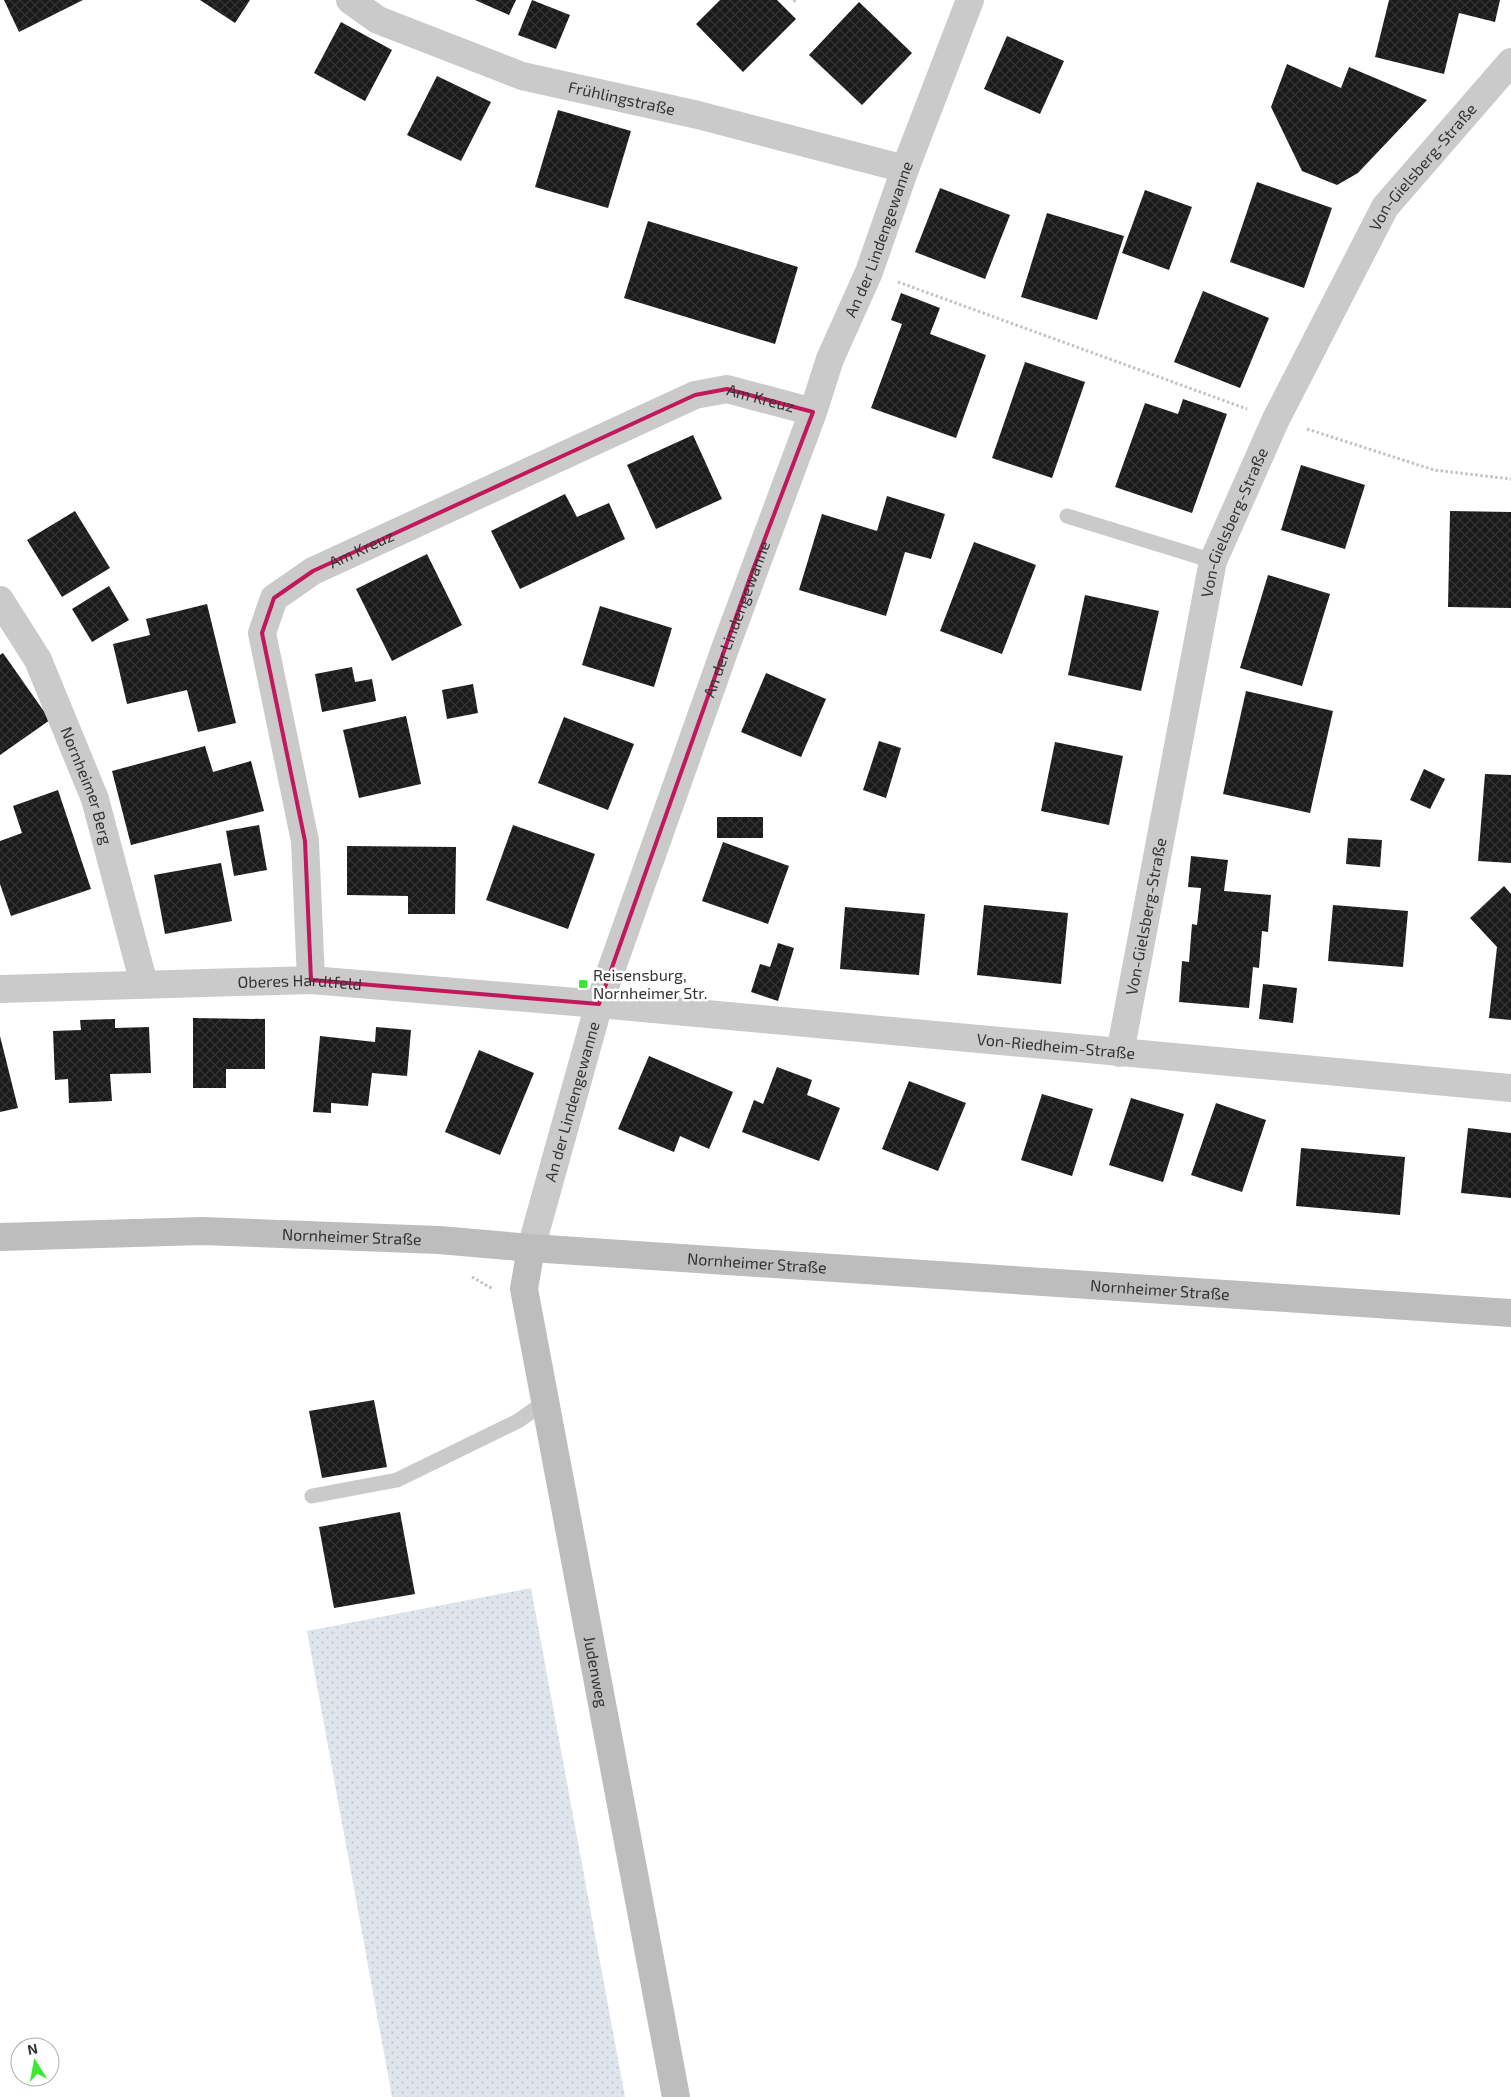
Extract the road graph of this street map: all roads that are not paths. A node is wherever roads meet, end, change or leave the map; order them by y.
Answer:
1 (350, 0) edge
2 (970, 0) edge
3 (1511, 62) edge
4 (905, 169) junction
5 (813, 412) junction
6 (1066, 516) dead end
7 (1212, 561) junction
8 (0, 600) edge
9 (311, 980) junction
10 (144, 984) junction
11 (0, 989) edge
12 (599, 1004) junction
13 (1120, 1053) junction
14 (1511, 1088) edge
15 (0, 1237) edge
16 (531, 1248) junction
17 (1511, 1313) edge
18 (545, 1402) junction
19 (312, 1496) dead end
20 (676, 2097) edge

1 - 4 street, Frühlingstraße
2 - 4 street, An der Lindengewanne
3 - 7 street, Von-Gielsberg-Straße
4 - 5 street, An der Lindengewanne
5 - 9 street, Am Kreuz
5 - 12 street, An der Lindengewanne
6 - 7 lane
7 - 13 street, Von-Gielsberg-Straße
8 - 10 street, Nornheimer Berg
9 - 10 street, Oberes Hardtfeld
9 - 12 street, Oberes Hardtfeld
10 - 11 street, Oberes Hardtfeld
12 - 13 street, Von-Riedheim-Straße
12 - 16 street, An der Lindengewanne
13 - 14 street, Von-Riedheim-Straße
15 - 16 street, Nornheimer Straße
16 - 17 street, Nornheimer Straße
16 - 18 street, Judenweg
18 - 19 lane
18 - 20 street, Judenweg

